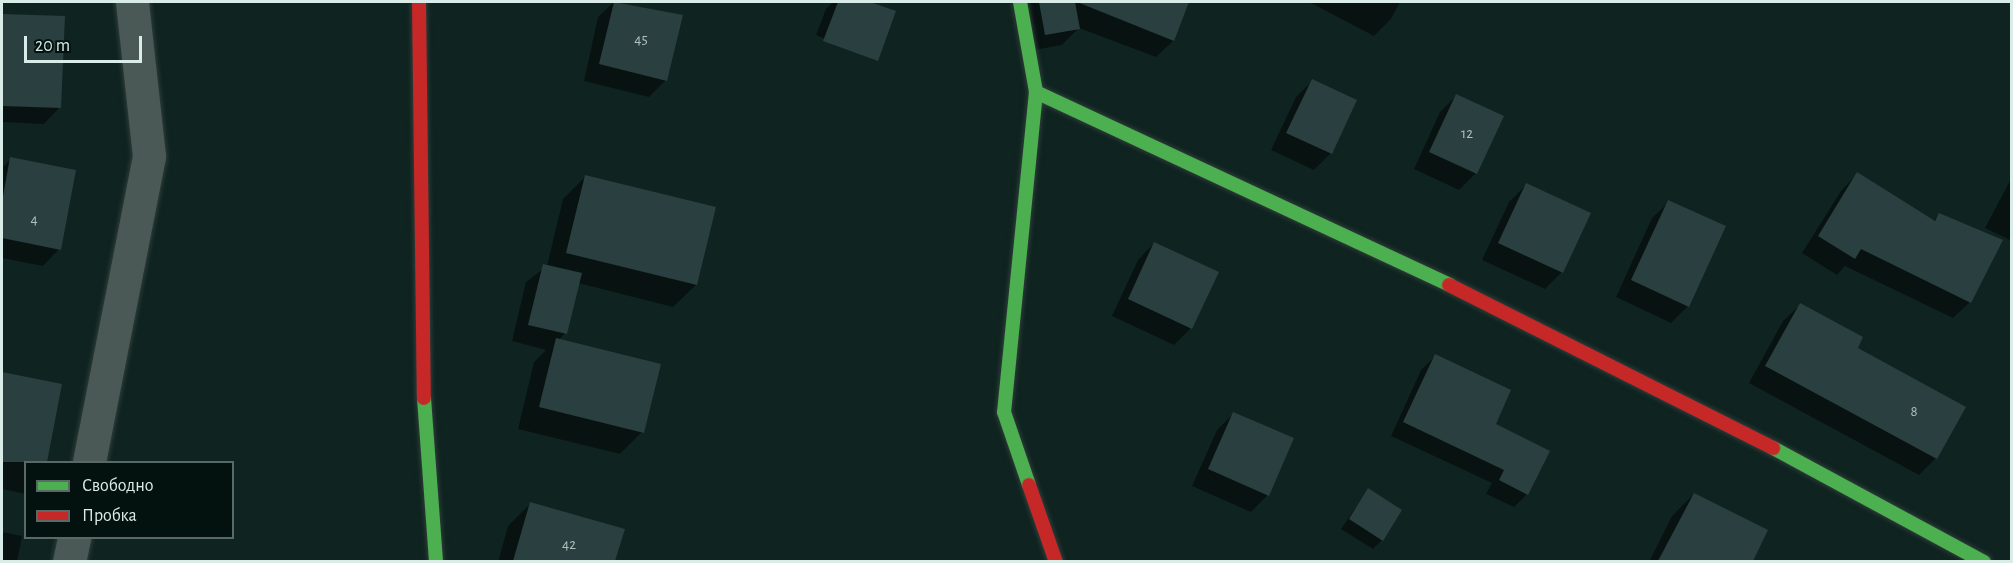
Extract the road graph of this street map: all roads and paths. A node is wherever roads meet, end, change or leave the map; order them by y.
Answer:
1 (132, 2) edge
2 (419, 2) edge
3 (1020, 2) edge
4 (1036, 92) junction
5 (89, 461) edge
6 (74, 539) edge
7 (69, 561) edge
8 (436, 561) edge
9 (1056, 561) edge
10 (1984, 561) edge

1 - 5 street
2 - 8 street
3 - 4 street
4 - 9 street
4 - 10 street
6 - 7 street

